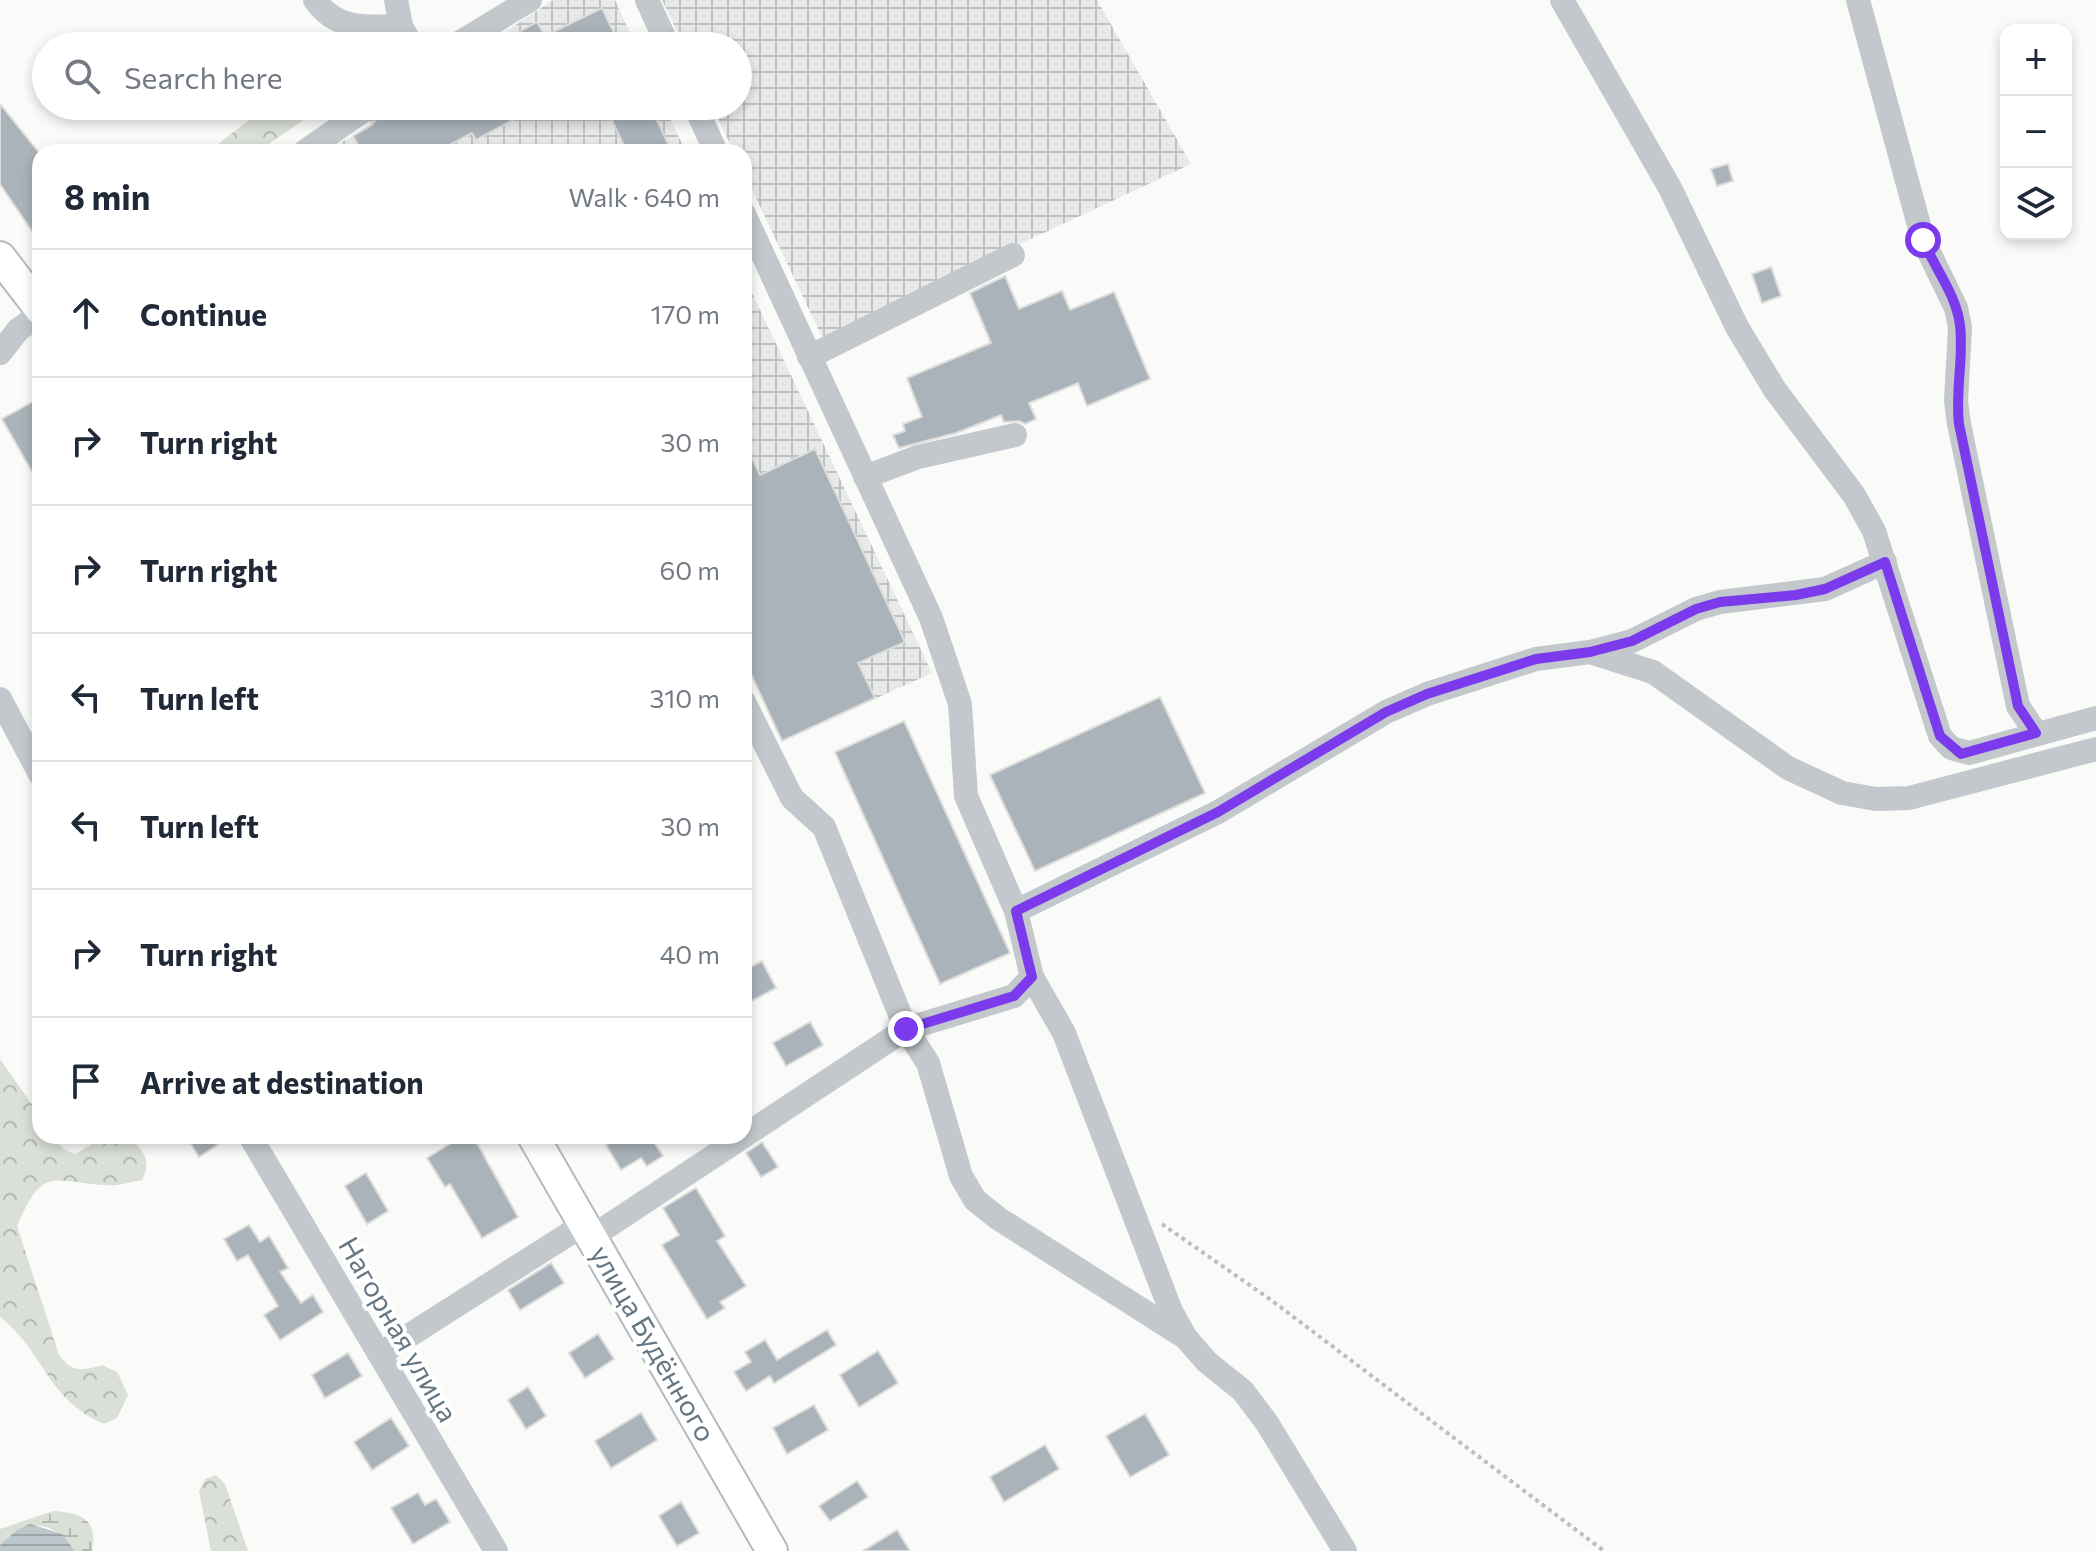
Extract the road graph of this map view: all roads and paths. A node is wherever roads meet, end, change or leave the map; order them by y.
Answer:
1 (315, 0) edge
2 (396, 0) edge
3 (530, 0) edge
4 (647, 0) edge
5 (1562, 0) edge
6 (1858, 0) edge
7 (384, 32) edge
8 (405, 32) edge
9 (477, 32) edge
10 (662, 32) edge
11 (350, 120) edge
12 (701, 120) edge
13 (315, 144) edge
14 (712, 144) edge
15 (752, 232) edge
16 (1013, 255) dead end
17 (0, 257) edge
18 (32, 300) edge
19 (32, 318) edge
20 (0, 353) edge
21 (809, 357) junction
22 (1015, 435) dead end
23 (865, 477) junction
24 (1885, 562) junction
25 (931, 618) junction
26 (956, 628) dead end
27 (1590, 652) junction
28 (0, 699) edge
29 (752, 718) edge
30 (2096, 718) edge
31 (2036, 733) junction
32 (2096, 749) edge
33 (32, 759) edge
34 (1016, 911) junction
35 (1032, 977) junction
36 (906, 1029) junction
37 (752, 1126) edge
38 (255, 1144) edge
39 (538, 1144) edge
40 (724, 1144) edge
41 (1130, 1201) junction
42 (590, 1229) junction
43 (1186, 1338) junction
44 (380, 1354) junction
45 (496, 1551) edge
46 (772, 1551) edge
47 (1345, 1551) edge
48 (1604, 1551) edge

1 - 7 street
2 - 8 street
3 - 9 street
4 - 10 street
5 - 24 street
6 - 31 street
11 - 13 street
12 - 14 street
15 - 21 street
16 - 21 street
17 - 18 main road
19 - 20 street
21 - 23 street
22 - 23 street
23 - 25 street
24 - 27 street
24 - 31 street
25 - 26 street
25 - 34 street
27 - 32 street
27 - 34 street
28 - 33 street
29 - 36 street
30 - 31 street
34 - 35 street
35 - 36 street
35 - 41 street
36 - 37 street
36 - 43 street
38 - 44 street, Нагорная улица
39 - 42 main road, улица Будённого
40 - 42 street
41 - 43 street
41 - 48 path
42 - 44 street
42 - 46 main road, улица Будённого
43 - 47 street
44 - 45 street, Нагорная улица

